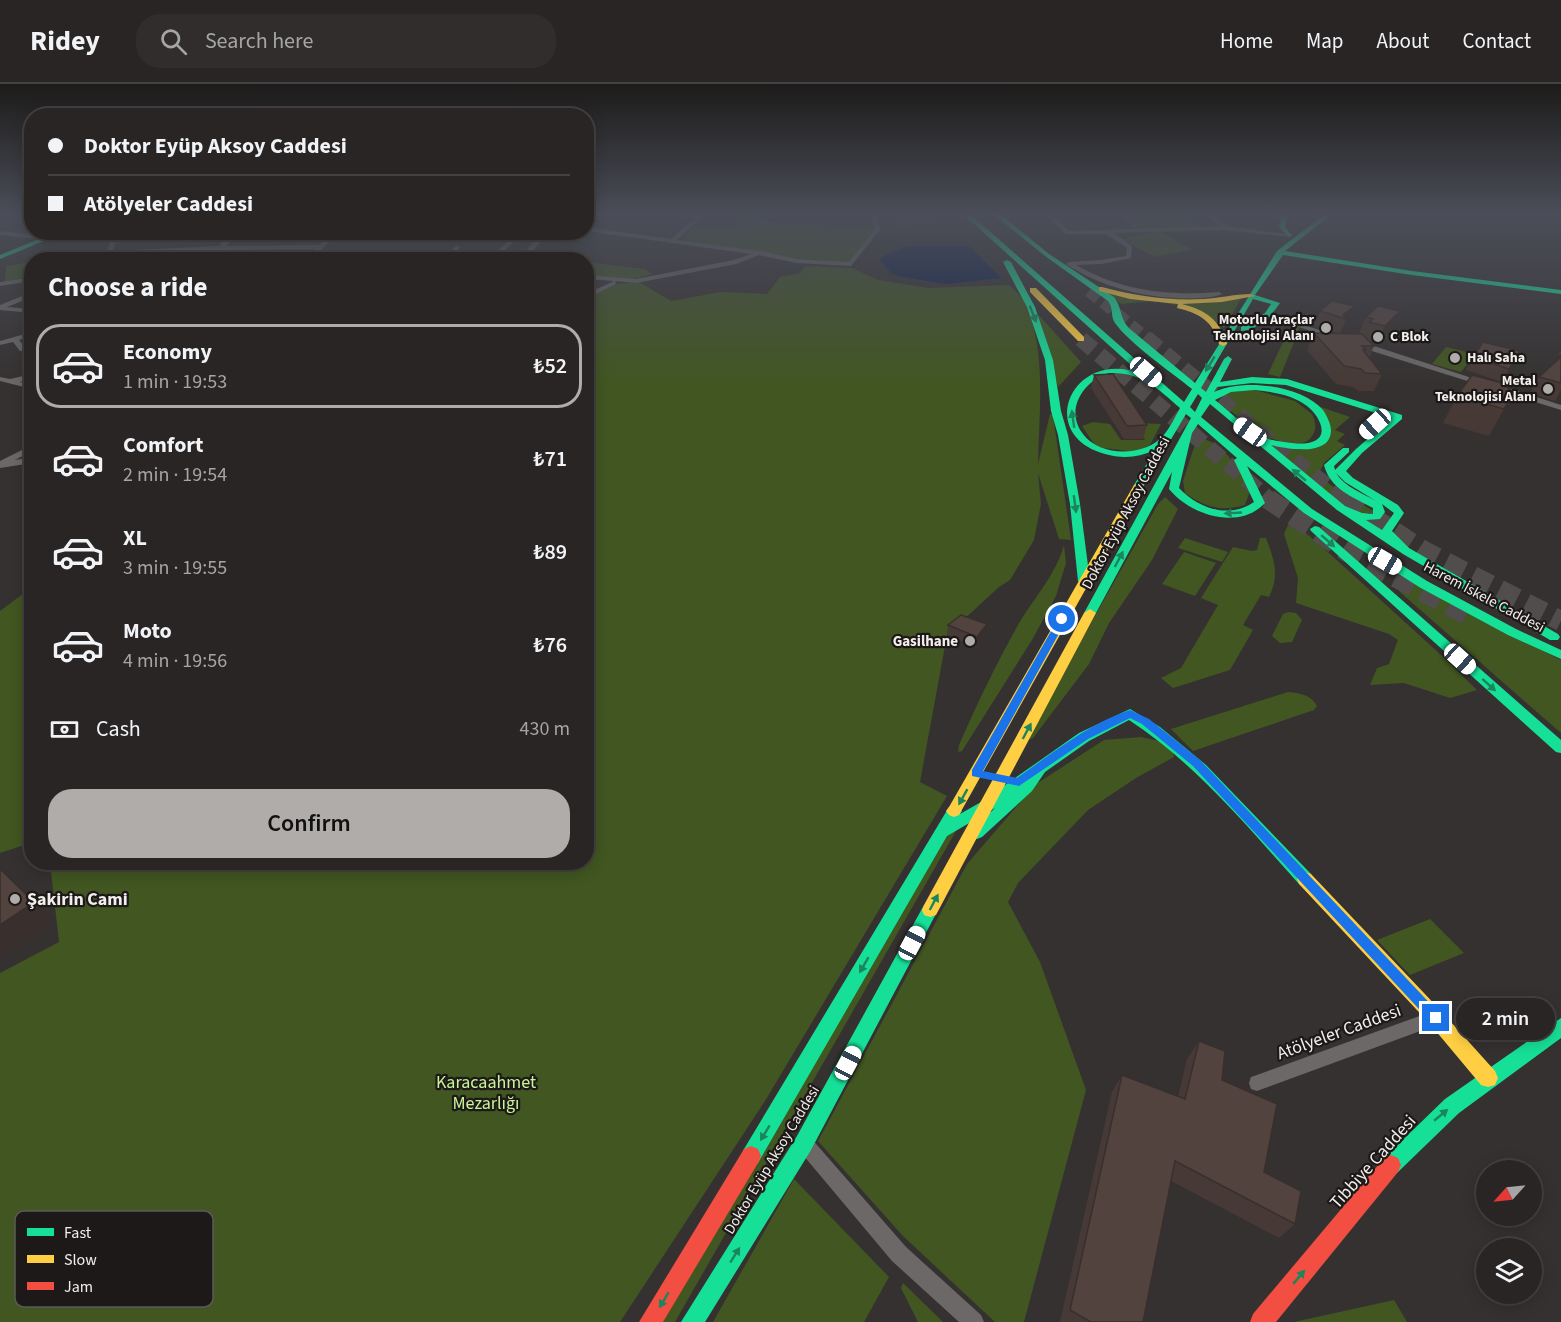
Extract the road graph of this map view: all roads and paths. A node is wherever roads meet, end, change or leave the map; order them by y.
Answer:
1 (685, 272) edge
2 (1012, 272) edge
3 (1016, 272) edge
4 (1031, 272) edge
5 (1045, 272) edge
6 (1064, 272) edge
7 (1071, 272) edge
8 (1082, 272) edge
9 (1273, 272) edge
10 (1411, 272) edge
11 (1074, 274) junction
12 (594, 278) edge
13 (24, 280) edge
14 (614, 283) dead end
15 (0, 284) edge
16 (1089, 291) tunnel mouth
17 (1561, 292) edge
18 (594, 293) edge
19 (1219, 294) dead end
20 (1257, 297) junction
21 (24, 298) edge
22 (0, 308) edge
23 (24, 310) edge
24 (1268, 315) junction
25 (1083, 318) junction
26 (1119, 322) junction
27 (1244, 329) junction
28 (24, 336) edge
29 (14, 339) junction
30 (1081, 339) tunnel mouth
31 (0, 342) edge
32 (24, 349) edge
33 (1227, 349) junction
34 (1165, 370) junction
35 (24, 378) edge
36 (0, 379) edge
37 (13, 381) junction
38 (1287, 382) junction
39 (24, 384) edge
40 (1214, 385) junction
41 (1166, 390) junction
42 (1203, 405) junction
43 (1561, 408) edge
44 (1056, 411) junction
45 (1394, 415) junction
46 (1230, 418) junction
47 (1188, 432) junction
48 (1223, 435) junction
49 (1169, 436) junction
50 (24, 452) edge
51 (1238, 459) junction
52 (24, 461) edge
53 (0, 465) edge
54 (1341, 508) junction
55 (1407, 552) junction
56 (1084, 581) junction
57 (1561, 642) edge
58 (1561, 655) edge
59 (1561, 748) edge
60 (1040, 768) junction
61 (976, 773) junction
62 (1000, 780) junction
63 (1019, 782) junction
64 (986, 806) junction
65 (943, 831) junction
66 (966, 843) junction
67 (1436, 1018) junction
68 (1561, 1026) edge
69 (1488, 1078) junction
70 (1257, 1083) dead end
71 (804, 1143) junction
72 (650, 1322) edge
73 (692, 1322) edge
74 (974, 1322) edge
75 (1261, 1322) edge

1 - 12 street
2 -> 44 main road
3 - 30 main road
4 - 25 main road
5 - 34 main road
6 - 16 main road
7 - 11 main road
8 - 19 street
9 - 20 main road
10 - 17 main road
11 - 20 main road
11 - 26 main road
13 - 15 street
14 - 18 street
20 - 24 main road
20 - 27 main road, Doktor Eyüp Aksoy Caddesi
20 - 33 main road
21 - 22 street
22 - 23 street
24 - 27 main road
24 - 43 street
25 - 41 main road
25 - 44 main road
26 - 33 main road
26 - 34 main road
27 - 33 main road, Doktor Eyüp Aksoy Caddesi
28 - 29 street
29 - 31 street
29 - 32 street
33 - 38 main road
33 - 40 main road, Doktor Eyüp Aksoy Caddesi
33 -> 49 main road, Doktor Eyüp Aksoy Caddesi
34 - 46 main road
34 - 48 main road
35 - 37 street
36 - 37 street
37 - 39 street
38 - 40 main road
38 - 45 main road
40 - 42 main road, Doktor Eyüp Aksoy Caddesi
41 - 48 main road
49 -> 41 main road
42 - 46 main road
42 - 47 main road, Doktor Eyüp Aksoy Caddesi
44 -> 56 main road
45 - 54 main road
45 - 55 main road
54 -> 46 main road
51 -> 47 main road
62 -> 47 main road, Doktor Eyüp Aksoy Caddesi
48 - 51 main road
48 - 57 main road, Harem İskele Caddesi
48 - 58 main road, Harem İskele Caddesi
49 - 56 main road, Doktor Eyüp Aksoy Caddesi
50 - 53 street
51 -> 59 main road
52 - 53 street
54 - 55 main road
55 - 57 main road
56 - 61 main road, Doktor Eyüp Aksoy Caddesi
60 - 63 main road, Atölyeler Caddesi
60 - 66 main road
60 - 67 main road, Atölyeler Caddesi
61 - 62 main road
61 -> 65 main road, Doktor Eyüp Aksoy Caddesi
62 - 63 main road
62 - 64 main road, Doktor Eyüp Aksoy Caddesi
63 - 64 main road, Atölyeler Caddesi
64 - 65 main road, Atölyeler Caddesi
64 - 66 main road, Doktor Eyüp Aksoy Caddesi
65 -> 72 main road, Doktor Eyüp Aksoy Caddesi
71 -> 66 main road, Doktor Eyüp Aksoy Caddesi
67 - 69 main road, Atölyeler Caddesi
67 - 70 street, Atölyeler Caddesi
68 - 69 main road, Tıbbiye Caddesi
75 -> 69 main road, Tıbbiye Caddesi
73 -> 71 main road, Doktor Eyüp Aksoy Caddesi
71 - 74 street

